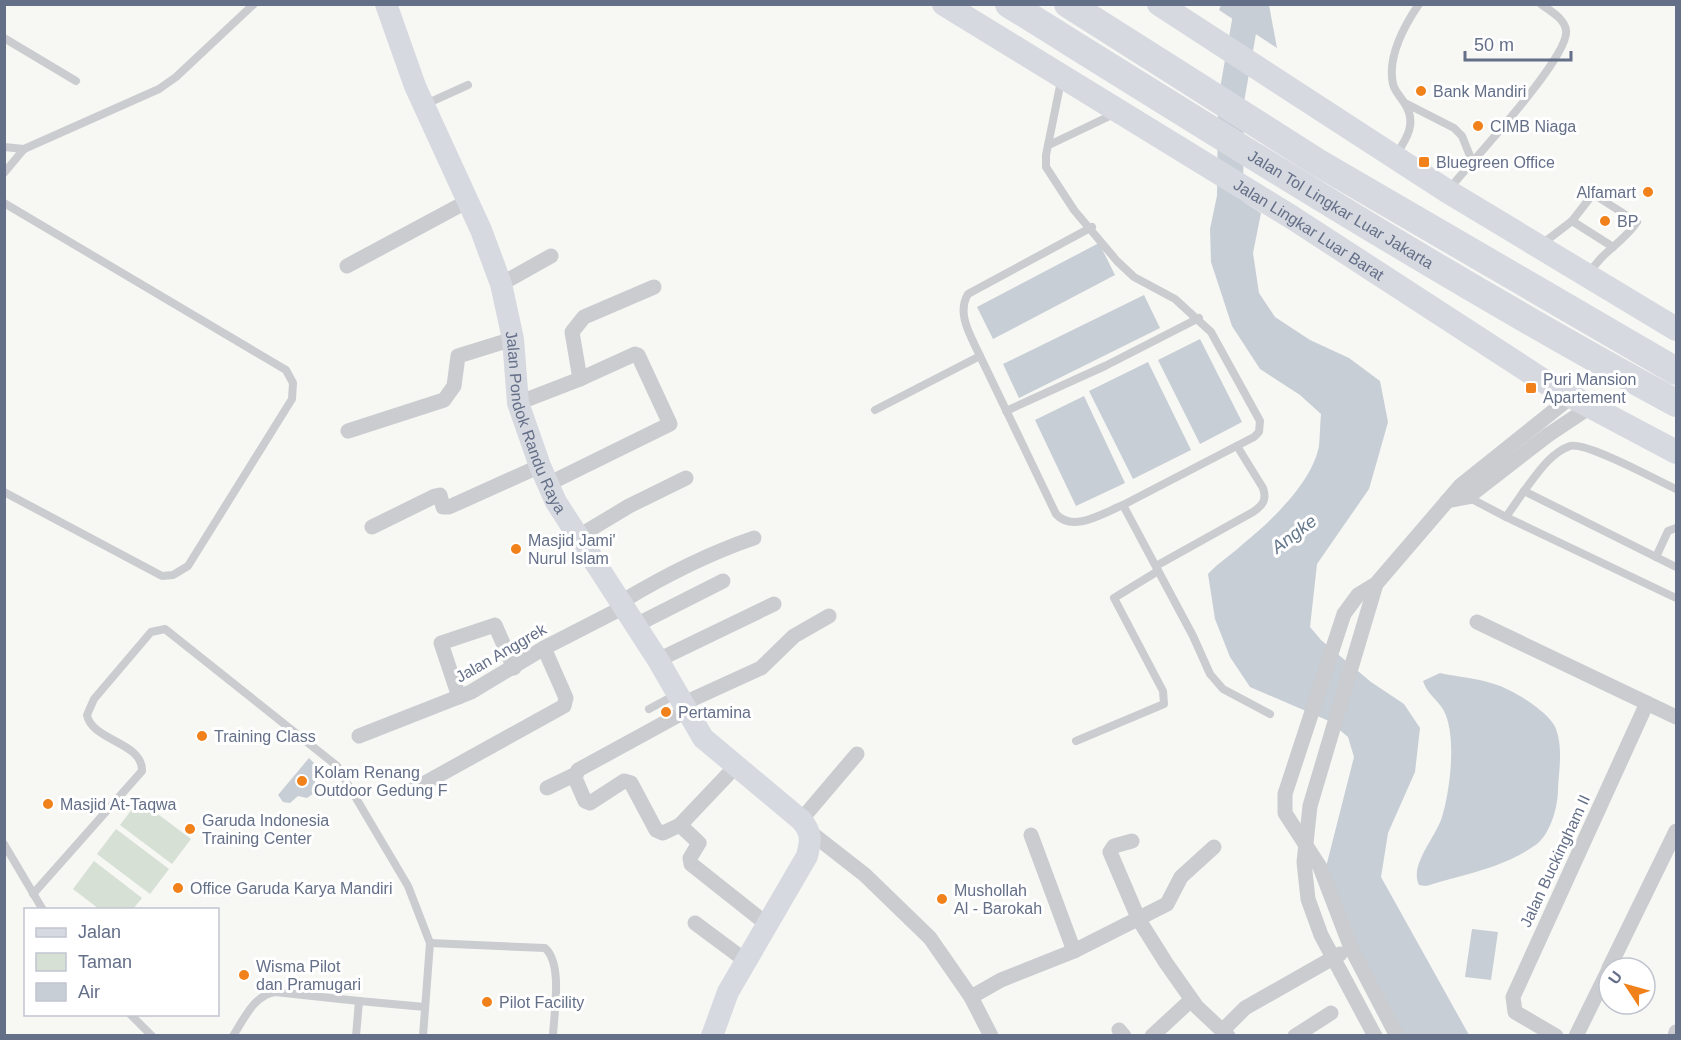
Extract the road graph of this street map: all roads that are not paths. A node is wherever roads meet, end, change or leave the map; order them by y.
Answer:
1 (254, 4) edge
2 (386, 4) edge
3 (944, 4) edge
4 (1009, 4) edge
5 (1068, 4) edge
6 (1159, 4) edge
7 (1419, 4) edge
8 (1541, 4) edge
9 (4, 38) edge
10 (1062, 78) junction
11 (76, 81) dead end
12 (468, 85) dead end
13 (1405, 103) junction
14 (423, 105) junction
15 (1119, 112) junction
16 (1049, 145) junction
17 (4, 147) edge
18 (24, 149) junction
19 (1394, 158) junction
20 (1472, 161) junction
21 (4, 173) edge
22 (1447, 191) junction
23 (468, 201) junction
24 (4, 203) edge
25 (1572, 221) junction
26 (1092, 227) junction
27 (1538, 246) junction
28 (1613, 247) junction
29 (551, 256) dead end
30 (347, 266) dead end
31 (1588, 276) junction
32 (501, 284) junction
33 (654, 287) dead end
34 (1199, 318) junction
35 (1677, 330) edge
36 (513, 339) junction
37 (1577, 350) junction
38 (980, 356) junction
39 (1677, 371) edge
40 (580, 379) junction
41 (1580, 402) junction
42 (518, 403) junction
43 (1677, 403) edge
44 (875, 410) dead end
45 (1006, 411) junction
46 (1677, 414) edge
47 (348, 431) dead end
48 (1238, 446) junction
49 (1677, 452) edge
50 (544, 475) junction
51 (686, 478) dead end
52 (1677, 489) edge
53 (1524, 490) junction
54 (1465, 491) junction
55 (4, 492) edge
56 (1123, 505) junction
57 (1506, 518) junction
58 (372, 527) dead end
59 (1677, 528) edge
60 (579, 536) junction
61 (754, 538) dead end
62 (1656, 557) junction
63 (1676, 566) edge
64 (1157, 568) junction
65 (723, 581) dead end
66 (1376, 584) junction
67 (1677, 598) edge
68 (774, 604) dead end
69 (627, 611) junction
70 (829, 616) dead end
71 (1477, 622) dead end
72 (544, 648) junction
73 (658, 660) junction
74 (514, 668) junction
75 (459, 697) junction
76 (682, 703) junction
77 (1647, 703) junction
78 (649, 709) dead end
79 (1270, 714) dead end
80 (1677, 717) edge
81 (359, 736) dead end
82 (1076, 741) dead end
83 (857, 754) dead end
84 (735, 767) junction
85 (577, 772) junction
86 (547, 788) dead end
87 (414, 789) dead end
88 (680, 825) junction
89 (806, 826) junction
90 (1677, 831) edge
91 (1031, 835) dead end
92 (1132, 841) dead end
93 (4, 844) edge
94 (1214, 847) dead end
95 (33, 894) junction
96 (42, 908) edge
97 (1139, 920) junction
98 (695, 922) dead end
99 (768, 925) junction
100 (430, 943) junction
101 (1351, 948) junction
102 (1074, 951) junction
103 (1615, 956) edge
104 (746, 961) junction
105 (1597, 992) edge
106 (971, 997) junction
107 (1191, 999) junction
108 (359, 1001) junction
109 (425, 1007) junction
110 (1331, 1013) dead end
111 (132, 1016) edge
112 (1225, 1033) edge
113 (152, 1035) edge
114 (234, 1035) edge
115 (356, 1035) edge
116 (423, 1035) edge
117 (553, 1035) edge
118 (712, 1035) edge
119 (991, 1035) edge
120 (1152, 1035) edge
121 (1295, 1035) edge
122 (1375, 1035) edge
123 (1397, 1035) edge
124 (1556, 1035) edge
125 (1576, 1035) edge

1 - 18 lane
2 - 14 main road, Jalan Pondok Randu Raya
3 - 10 main road, Jalan Lingkar Luar Barat
4 - 37 highway, Jalan Tol Lingkar Luar Jakarta
5 - 39 highway, Jalan Tol Lingkar Luar Jakarta
6 - 19 main road
7 - 13 lane
8 - 20 lane
9 - 11 lane
10 - 15 main road, Jalan Lingkar Luar Barat
10 - 16 lane
12 - 14 lane
13 - 19 lane
13 - 20 lane
14 - 23 main road, Jalan Pondok Randu Raya
15 - 16 lane
15 - 41 main road, Jalan Lingkar Luar Barat
16 - 26 lane
17 - 18 lane
18 - 21 lane
19 - 22 main road
20 - 22 lane
22 - 27 main road
23 - 30 street
23 - 32 main road, Jalan Pondok Randu Raya
24 - 55 lane
25 - 27 lane
25 - 28 lane
25 - 28 lane
26 - 34 lane
26 - 38 lane
27 - 31 main road
28 - 31 lane
29 - 32 street
31 - 35 main road
32 - 36 main road, Jalan Pondok Randu Raya
33 - 40 street
34 - 45 lane
34 - 48 lane
36 - 42 main road, Jalan Pondok Randu Raya
36 - 47 street
37 - 43 highway, Jalan Tol Lingkar Luar Jakarta
37 - 46 highway
38 - 44 lane
38 - 45 lane
40 - 42 street
40 - 50 street
41 - 49 main road, Jalan Lingkar Luar Barat
41 - 54 street
41 - 54 street
42 - 50 main road, Jalan Pondok Randu Raya
45 - 56 lane
48 - 56 lane
48 - 64 lane
50 - 58 street
50 - 60 main road, Jalan Pondok Randu Raya
51 - 60 street
52 - 53 lane
53 - 57 lane
53 - 62 lane
54 - 57 lane
54 - 66 street
56 - 64 lane
57 - 67 lane
59 - 62 lane
60 - 69 main road, Jalan Pondok Randu Raya
61 - 69 street, Jalan Anggrek
62 - 63 lane
64 - 79 lane
64 - 82 lane
65 - 69 street
66 - 101 street
66 - 122 street
68 - 73 street
69 - 72 street, Jalan Anggrek
69 - 73 main road, Jalan Pondok Randu Raya
70 - 76 street
71 - 77 street
72 - 74 street, Jalan Anggrek
72 - 87 street
73 - 76 main road, Jalan Pondok Randu Raya
74 - 75 street, Jalan Anggrek
74 - 75 street
75 - 81 street, Jalan Anggrek
76 - 78 lane
76 - 84 main road, Jalan Pondok Randu Raya
76 - 85 street
77 - 80 street
77 - 124 street, Jalan Buckingham II
83 - 89 street
84 - 88 street
84 - 89 main road, Jalan Pondok Randu Raya
85 - 86 street
85 - 88 street
88 - 99 street
89 - 99 main road
89 - 106 street
90 - 103 street
91 - 102 street
92 - 97 street
93 - 95 lane
94 - 97 street
95 - 96 lane
95 - 100 lane
97 - 102 street
97 - 107 street
98 - 104 street
99 - 104 main road
100 - 109 lane
100 - 117 lane
101 - 112 street
101 - 123 street
102 - 106 street
104 - 118 main road
105 - 125 street
106 - 119 street
107 - 112 street
107 - 120 street
108 - 109 lane
108 - 114 lane
108 - 115 lane
109 - 116 lane
110 - 121 street
111 - 113 lane

